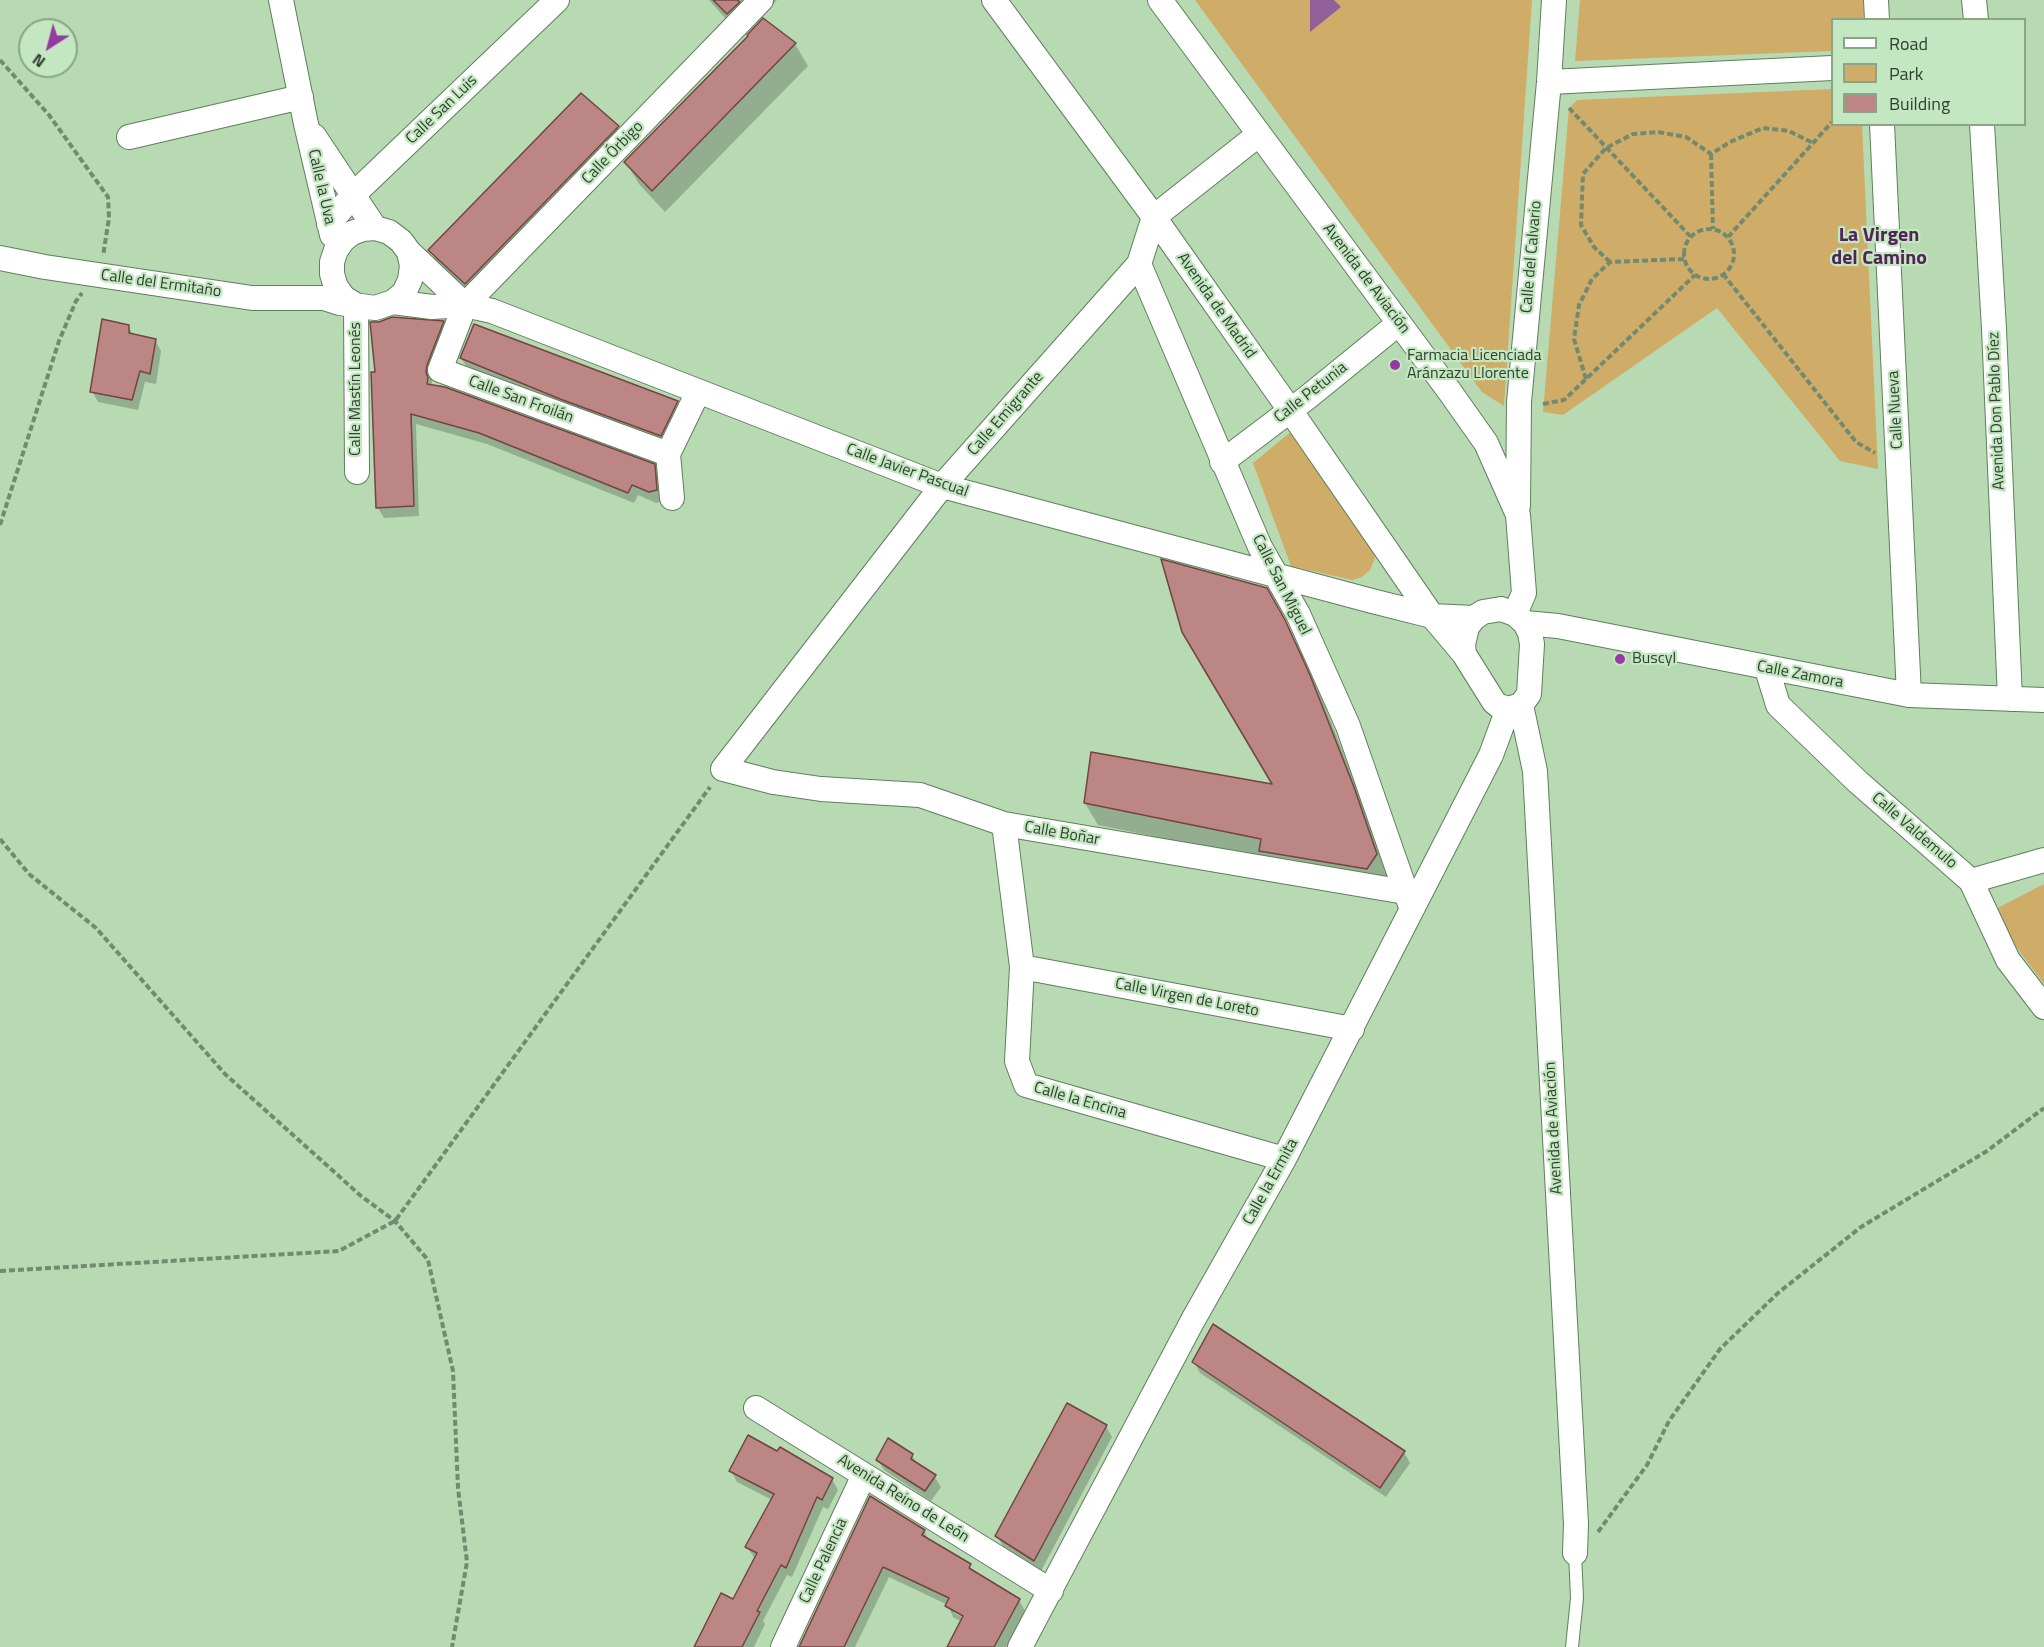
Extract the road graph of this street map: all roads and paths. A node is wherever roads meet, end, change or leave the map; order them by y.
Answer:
1 (281, 0) edge
2 (557, 0) edge
3 (761, 0) edge
4 (994, 0) edge
5 (1160, 0) edge
6 (1554, 0) edge
7 (1876, 0) edge
8 (1974, 0) edge
9 (1877, 18) edge
10 (1976, 18) edge
11 (1831, 68) edge
12 (1548, 82) junction
13 (301, 97) junction
14 (1569, 108) dead end
15 (306, 124) junction
16 (1831, 124) edge
17 (1882, 126) edge
18 (1982, 126) edge
19 (1258, 135) junction
20 (129, 137) dead end
21 (1813, 143) junction
22 (1606, 148) junction
23 (1711, 154) junction
24 (353, 195) junction
25 (1154, 217) junction
26 (329, 224) junction
27 (375, 228) junction
28 (1713, 229) junction
29 (1690, 236) junction
30 (1728, 237) junction
31 (336, 250) junction
32 (409, 252) junction
33 (0, 258) edge
34 (1684, 259) junction
35 (1610, 262) junction
36 (1139, 264) junction
37 (332, 274) junction
38 (1695, 274) junction
39 (1723, 274) junction
40 (324, 298) junction
41 (393, 303) junction
42 (356, 305) junction
43 (465, 305) junction
44 (1399, 323) junction
45 (1586, 380) junction
46 (698, 392) junction
47 (1544, 404) dead end
48 (1290, 410) junction
49 (668, 454) junction
50 (1877, 454) dead end
51 (1222, 462) junction
52 (357, 472) dead end
53 (942, 486) junction
54 (672, 498) dead end
55 (1518, 515) junction
56 (1275, 574) junction
57 (1432, 616) junction
58 (1474, 618) junction
59 (1524, 627) junction
60 (1464, 654) junction
61 (1767, 669) junction
62 (1909, 695) junction
63 (2010, 699) junction
64 (2044, 700) edge
65 (1515, 707) junction
66 (723, 769) junction
67 (1004, 824) junction
68 (0, 839) edge
69 (2044, 860) edge
70 (1971, 881) junction
71 (1408, 902) junction
72 (1022, 967) junction
73 (2044, 1007) edge
74 (1352, 1029) junction
75 (2044, 1108) edge
76 (1284, 1159) junction
77 (395, 1221) junction
78 (0, 1271) edge
79 (756, 1408) dead end
80 (864, 1475) junction
81 (1575, 1553) junction
82 (1051, 1591) junction
83 (452, 1647) edge
84 (783, 1647) edge
85 (1020, 1647) edge
86 (1572, 1647) edge

1 - 13 street, Calle la Uva
2 - 24 street, Calle San Luis
3 - 43 street, Calle Órbigo
4 - 25 street, Avenida de Madrid
5 - 19 street, Avenida de Aviación
6 - 12 street, Calle del Calvario
7 - 9 street
8 - 10 street
11 - 12 street
12 - 55 street, Calle del Calvario
13 - 15 street, Calle la Uva
13 - 20 street
14 - 22 path
15 - 24 street, Calle la Uva
15 - 26 street, Calle la Uva
16 - 21 path
17 - 62 street, Calle Nueva
18 - 63 street, Avenida Don Pablo Díez
19 - 25 street
19 - 44 street, Avenida de Aviación
21 - 23 path
21 - 30 path
22 - 23 path
22 - 29 path
22 - 35 path
23 - 28 path
24 - 26 street, Calle San Luis
24 - 27 street, Calle la Uva
25 - 36 street, Calle Emigrante
25 - 48 street, Avenida de Madrid
26 - 31 street, Calle la Uva
27 - 31 street
27 - 32 street
28 - 29 path
28 - 30 path
29 - 34 path
30 - 39 path
31 - 37 street
32 - 41 street
32 - 43 street
33 - 40 street, Calle del Ermitaño
34 - 35 path
34 - 38 path
35 - 45 path
36 - 51 street, Calle San Miguel
36 - 53 street, Calle Emigrante
37 - 40 street
37 - 42 street
38 - 39 path
38 - 45 path
39 - 50 path
40 - 42 street, Calle del Ermitaño
41 - 42 street
41 - 43 street, Calle Javier Pascual
42 - 52 street, Calle Mastín Leonés
43 - 46 street, Calle Javier Pascual
43 - 49 street, Calle San Froilán
44 - 48 street, Calle Petunia
44 - 55 street, Avenida de Aviación
45 - 47 path
46 - 49 street
46 - 53 street, Calle Javier Pascual
48 - 51 street, Calle Petunia
48 - 57 street, Avenida de Madrid
49 - 54 street
51 - 56 street, Calle San Miguel
53 - 56 street, Calle Javier Pascual
53 - 66 street, Calle Emigrante
55 - 59 street, Avenida de Aviación
56 - 57 street, Calle Javier Pascual
56 - 71 street, Calle San Miguel
57 - 58 street, Calle Javier Pascual
57 - 60 street
58 - 59 street, Calle Javier Pascual
58 - 60 street
59 - 61 street, Calle Zamora
59 - 65 street, Avenida de Aviación
60 - 65 street
61 - 62 street, Calle Zamora
61 - 70 street, Calle Valdemulo
62 - 63 street, Calle Zamora
63 - 64 street, Calle Zamora
65 - 71 street, Calle la Ermita
65 - 81 street, Avenida de Aviación
66 - 67 street, Calle Boñar
66 - 77 path
67 - 71 street, Calle Boñar
67 - 72 street, Calle la Encina
68 - 77 path
69 - 70 street
70 - 73 street, Calle Valdemulo
71 - 74 street, Calle la Ermita
72 - 74 street, Calle Virgen de Loreto
72 - 76 street, Calle la Encina
74 - 76 street, Calle la Ermita
75 - 81 path
76 - 82 street, Calle la Ermita
77 - 78 path
77 - 83 path
79 - 80 street, Avenida Reino de León
80 - 82 street, Avenida Reino de León
80 - 84 street, Calle Palencia
81 - 86 lane
82 - 85 street, Calle la Ermita

